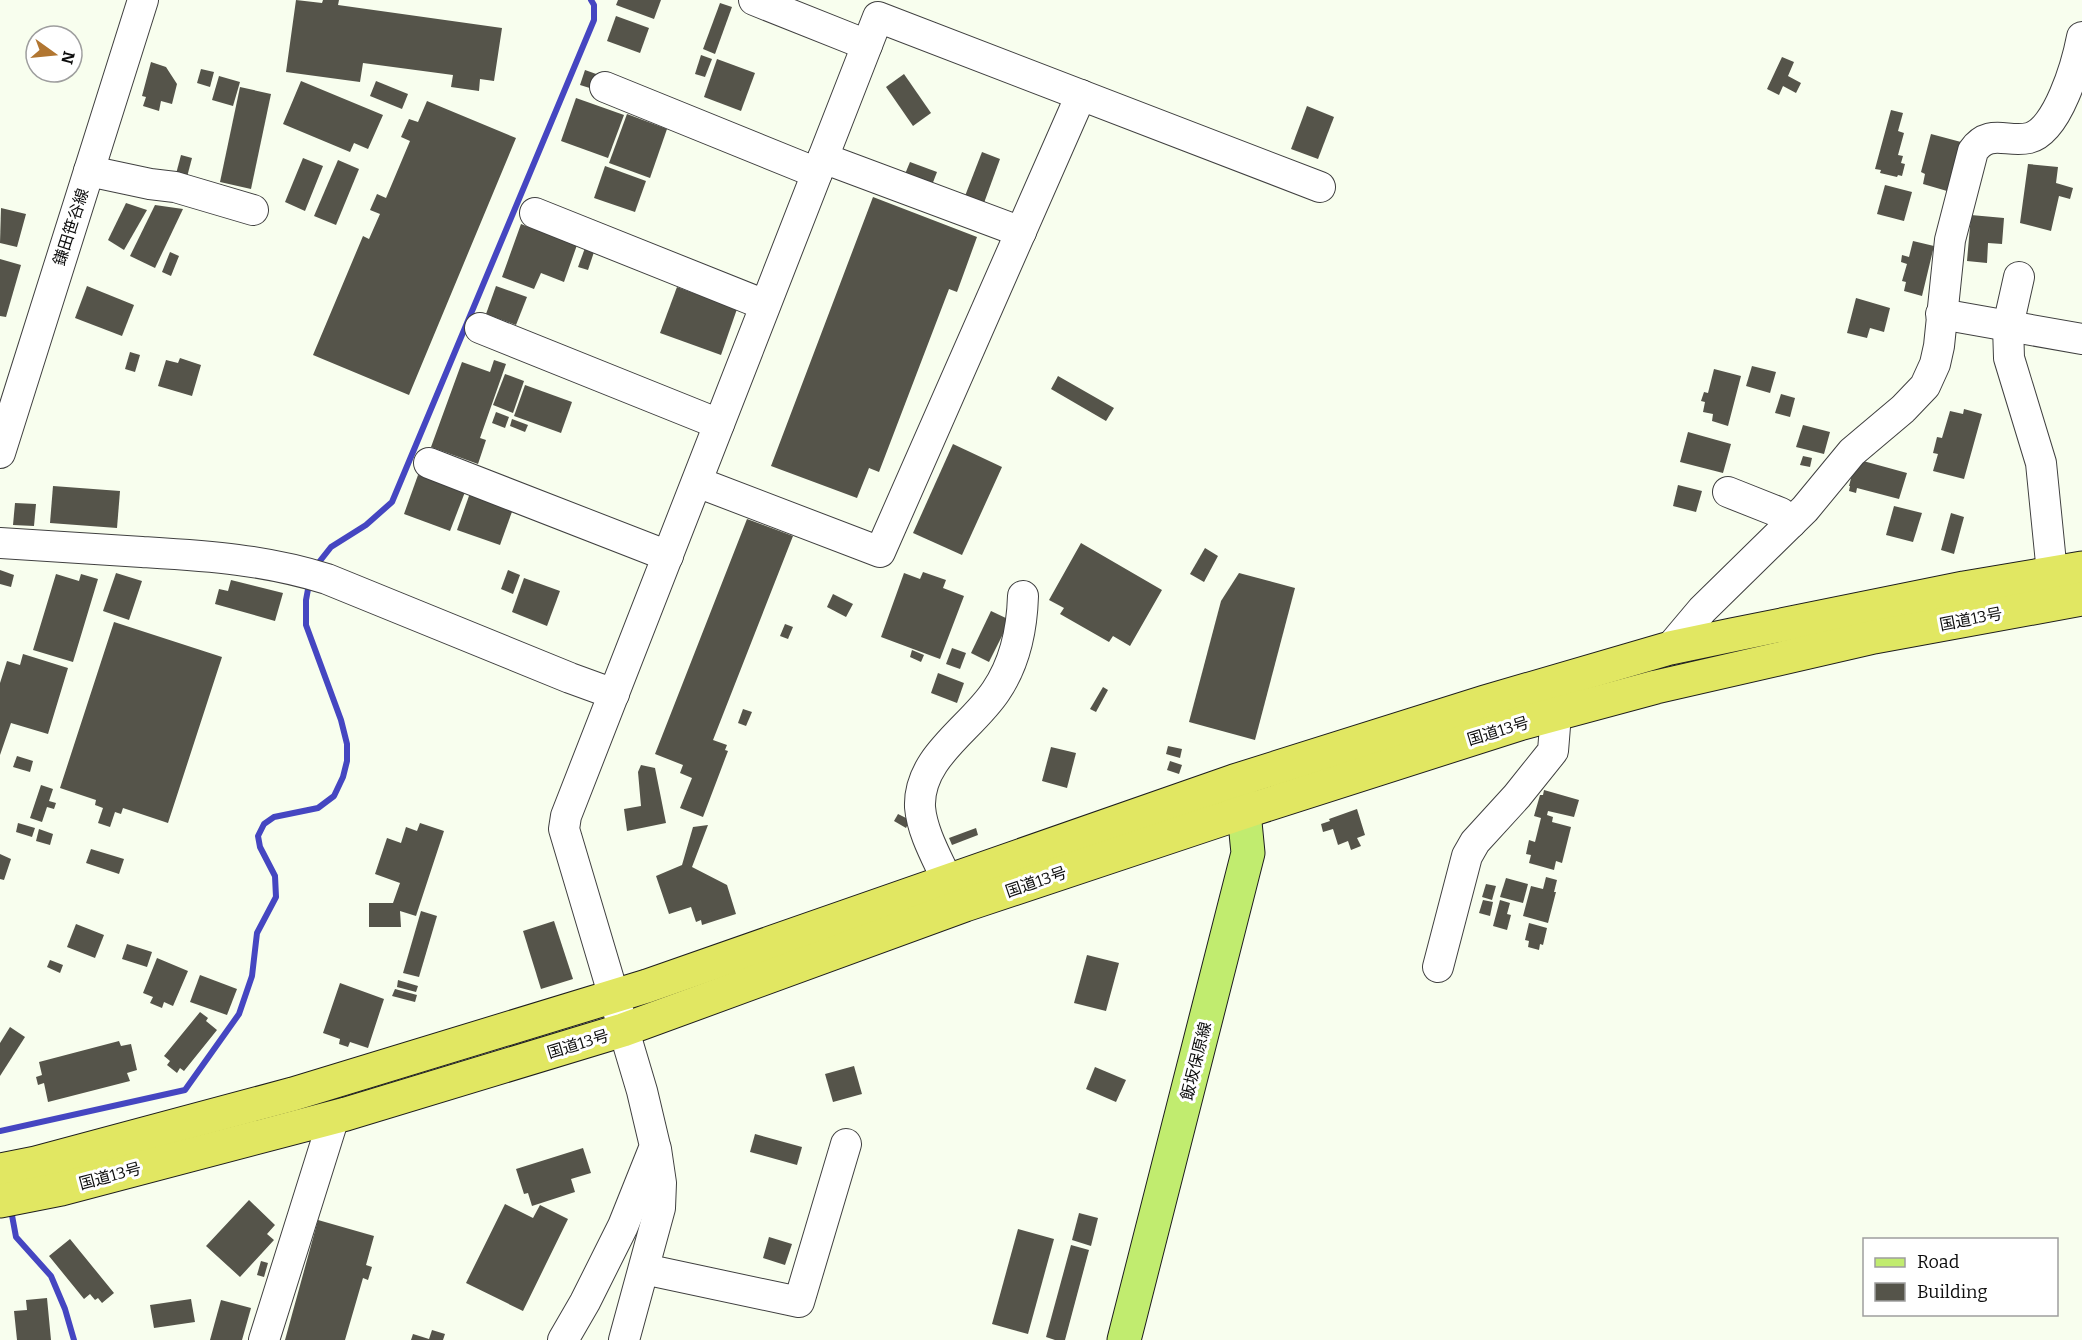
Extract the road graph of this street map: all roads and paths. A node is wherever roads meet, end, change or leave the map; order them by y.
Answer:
1 (143, 0) edge
2 (754, 0) edge
3 (2082, 37) edge
4 (867, 45) junction
5 (605, 87) dead end
6 (1081, 95) junction
7 (820, 166) junction
8 (89, 171) junction
9 (1320, 187) dead end
10 (253, 210) dead end
11 (534, 213) dead end
12 (1021, 232) junction
13 (2019, 277) dead end
14 (765, 305) junction
15 (1941, 314) junction
16 (2008, 326) junction
17 (480, 328) dead end
18 (2082, 339) edge
19 (719, 424) junction
20 (0, 453) edge
21 (429, 463) dead end
22 (697, 482) junction
23 (1728, 492) dead end
24 (1791, 523) junction
25 (0, 543) edge
26 (668, 556) junction
27 (2067, 570) edge
28 (1023, 596) dead end
29 (2082, 599) edge
30 (1670, 648) junction
31 (614, 694) junction
32 (1556, 714) junction
33 (1234, 781) junction
34 (1244, 812) junction
35 (947, 880) junction
36 (1438, 967) dead end
37 (615, 995) junction
38 (623, 1030) junction
39 (334, 1117) junction
40 (846, 1144) dead end
41 (655, 1146) junction
42 (0, 1170) edge
43 (0, 1201) edge
44 (644, 1269) junction
45 (264, 1340) edge
46 (563, 1340) edge
47 (624, 1340) edge
48 (1124, 1340) edge

1 - 8 street, 鎌田笹谷線
2 - 4 street
3 - 15 street
4 - 6 street
4 - 7 street
5 - 7 street
6 - 9 street
6 - 12 street
7 - 12 street
7 - 14 street
8 - 10 street
8 - 20 street, 鎌田笹谷線
11 - 14 street
12 - 22 street
13 - 16 street
14 - 19 street
15 - 16 street
15 - 24 street
16 - 18 street
16 - 27 street
17 - 19 street
19 - 22 street
21 - 26 street
22 - 26 street
23 - 24 street
24 - 30 street
25 - 31 street
26 - 31 street
27 - 30 highway, 国道13号
28 - 35 street
29 - 32 highway, 国道13号
30 - 33 highway, 国道13号
31 - 37 street
32 - 34 highway, 国道13号
32 - 36 street
33 - 34 main road, 飯坂保原線
33 - 35 highway, 国道13号
34 - 38 highway, 国道13号
34 - 48 main road, 飯坂保原線
35 - 37 highway, 国道13号
37 - 38 street
37 - 42 highway, 国道13号
38 - 39 highway, 国道13号
38 - 41 street
39 - 43 highway, 国道13号
39 - 45 street
40 - 44 street
41 - 44 street
41 - 46 street
44 - 47 street

